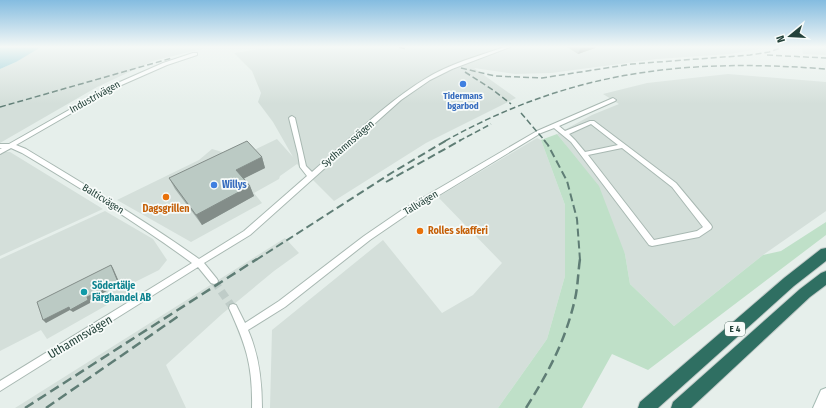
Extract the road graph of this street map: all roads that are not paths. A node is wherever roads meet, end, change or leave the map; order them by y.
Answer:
1 (160, 66) edge
2 (455, 66) edge
3 (613, 100) dead end
4 (292, 118) dead end
5 (554, 125) junction
6 (564, 134) junction
7 (0, 146) edge
8 (12, 146) junction
9 (624, 146) junction
10 (0, 152) edge
11 (583, 154) junction
12 (311, 176) junction
13 (826, 253) edge
14 (200, 264) junction
15 (826, 277) edge
16 (214, 281) tunnel mouth
17 (233, 308) tunnel mouth
18 (244, 328) junction
19 (0, 386) edge
20 (826, 395) edge
21 (257, 408) edge
22 (646, 408) edge
23 (679, 408) edge
24 (820, 408) edge

1 - 8 street, Industrivägen
2 - 12 street, Sydhamnsvägen
3 - 5 street, Tallvägen
4 - 12 street
5 - 6 street
5 - 18 street, Tallvägen
6 - 9 street
6 - 11 street
7 - 8 street, Balticvägen
8 - 10 street, Industrivägen
8 - 14 street, Balticvägen
9 - 11 street
9 - 11 street
12 - 14 street, Sydhamnsvägen
13 - 22 highway, E 4
14 - 16 street, Balticvägen
14 - 19 street, Uthamnsvägen
15 - 23 highway, E 4
17 - 18 street
18 - 21 street
20 - 24 main road

